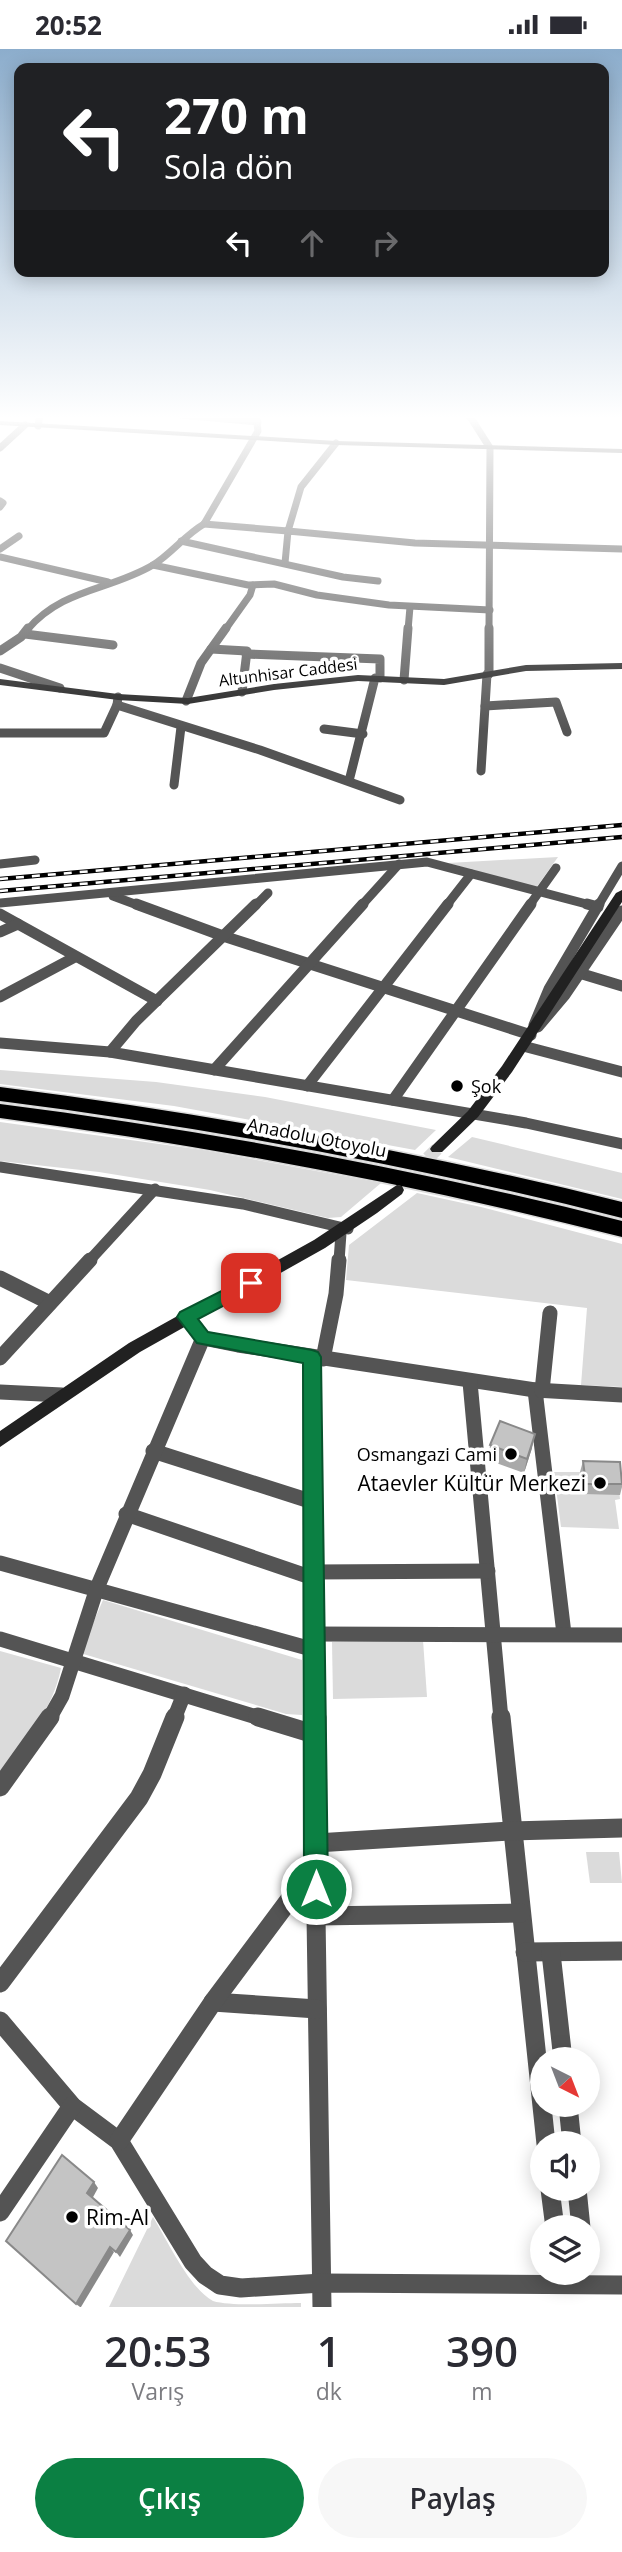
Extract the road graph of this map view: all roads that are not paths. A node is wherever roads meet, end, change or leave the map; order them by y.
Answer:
1 (206, 520) edge
2 (291, 520) edge
3 (488, 520) edge
4 (204, 524) junction
5 (288, 531) junction
6 (19, 536) dead end
7 (181, 541) junction
8 (488, 544) junction
9 (0, 549) edge
10 (622, 549) edge
11 (0, 557) edge
12 (283, 563) junction
13 (153, 565) junction
14 (309, 569) junction
15 (378, 581) dead end
16 (108, 582) junction
17 (262, 583) junction
18 (253, 585) junction
19 (297, 587) junction
20 (410, 607) junction
21 (489, 610) junction
22 (25, 634) junction
23 (113, 645) dead end
24 (211, 649) junction
25 (0, 652) edge
26 (246, 654) junction
27 (622, 666) edge
28 (0, 668) edge
29 (488, 674) junction
30 (378, 678) junction
31 (404, 680) junction
32 (0, 683) edge
33 (60, 688) junction
34 (242, 692) junction
35 (118, 701) junction
36 (186, 701) junction
37 (485, 706) junction
38 (181, 727) junction
39 (324, 729) dead end
40 (567, 732) dead end
41 (0, 733) edge
42 (363, 734) junction
43 (481, 771) dead end
44 (349, 781) junction
45 (174, 785) dead end
46 (400, 800) dead end
47 (34, 860) dead end
48 (0, 864) edge
49 (399, 865) junction
50 (622, 866) edge
51 (556, 868) dead end
52 (471, 874) junction
53 (268, 893) dead end
54 (539, 893) junction
55 (622, 893) edge
56 (107, 894) junction
57 (0, 903) edge
58 (598, 907) junction
59 (622, 911) edge
60 (0, 914) edge
61 (19, 924) junction
62 (0, 932) edge
63 (223, 936) junction
64 (75, 957) junction
65 (310, 964) junction
66 (579, 973) junction
67 (622, 986) edge
68 (383, 988) junction
69 (0, 997) edge
70 (157, 1001) junction
71 (456, 1012) junction
72 (527, 1040) junction
73 (0, 1043) edge
74 (110, 1052) junction
75 (215, 1070) junction
76 (622, 1072) edge
77 (307, 1086) junction
78 (0, 1094) edge
79 (393, 1100) junction
80 (0, 1111) edge
81 (473, 1114) junction
82 (622, 1145) edge
83 (437, 1149) tunnel mouth
84 (0, 1167) edge
85 (155, 1189) junction
86 (397, 1190) tunnel mouth
87 (622, 1210) edge
88 (622, 1229) edge
89 (344, 1231) junction
90 (0, 1278) edge
91 (50, 1303) junction
92 (550, 1313) dead end
93 (186, 1317) junction
94 (203, 1338) junction
95 (0, 1358) edge
96 (317, 1358) junction
97 (470, 1382) junction
98 (538, 1391) junction
99 (0, 1392) edge
100 (62, 1395) junction
101 (622, 1395) edge
102 (0, 1440) edge
103 (152, 1451) junction
104 (313, 1502) junction
105 (126, 1514) junction
106 (0, 1563) edge
107 (488, 1571) junction
108 (314, 1575) junction
109 (96, 1588) junction
110 (493, 1633) junction
111 (564, 1633) junction
112 (622, 1635) edge
113 (0, 1639) edge
114 (314, 1642) junction
115 (72, 1661) junction
116 (184, 1694) junction
117 (317, 1735) junction
118 (0, 1787) edge
119 (622, 1828) edge
120 (511, 1831) junction
121 (316, 1843) junction
122 (316, 1863) junction
123 (520, 1913) junction
124 (316, 1916) junction
125 (622, 1951) edge
126 (525, 1952) junction
127 (551, 1953) junction
128 (0, 1983) edge
129 (213, 2002) junction
130 (317, 2009) junction
131 (0, 2021) edge
132 (562, 2047) edge
133 (72, 2106) junction
134 (545, 2131) edge
135 (119, 2141) junction
136 (0, 2212) edge
137 (530, 2279) edge
138 (600, 2281) edge
139 (322, 2283) junction
140 (622, 2285) edge
141 (322, 2307) edge

1 - 4 street
2 - 5 street
3 - 8 street
4 - 5 street
4 - 7 street
5 - 8 street
5 - 12 street
6 - 9 street
7 - 12 street
7 - 13 street
8 - 10 street
8 - 21 street
11 - 16 street
12 - 14 street
12 - 17 street
13 - 16 street
13 - 18 street
14 - 15 street
14 - 19 street
16 - 22 street
17 - 18 street
17 - 19 street
18 - 24 street
19 - 20 street
20 - 21 street
20 - 31 street
21 - 29 street
22 - 23 street
22 - 25 street
24 - 26 street
24 - 36 street
26 - 30 street
26 - 34 street
27 - 29 street, Altunhisar Caddesi
28 - 33 street
29 - 31 street, Altunhisar Caddesi
29 - 37 street
30 - 31 street, Altunhisar Caddesi
30 - 34 street, Altunhisar Caddesi
30 - 42 street
32 - 33 street, Altunhisar Caddesi
33 - 35 street, Altunhisar Caddesi
34 - 36 street, Altunhisar Caddesi
35 - 36 street, Altunhisar Caddesi
35 - 38 street
35 - 41 street
37 - 40 street
37 - 43 street
38 - 44 street
38 - 45 street
39 - 42 street
42 - 44 street
44 - 46 street
47 - 48 street
49 - 52 street
49 - 56 street
49 - 65 street
50 - 58 street
51 - 54 street
52 - 54 street
52 - 68 street
53 - 63 street
54 - 58 street
54 - 71 street
55 - 72 street
56 - 57 street
56 - 63 street
58 - 72 street
59 - 66 street
60 - 61 street
61 - 62 street
61 - 64 street
63 - 65 street
63 - 70 street
64 - 69 street
64 - 70 street
65 - 68 street
65 - 75 street
66 - 67 street
66 - 72 street
68 - 71 street
68 - 77 street
70 - 74 street
71 - 72 street
71 - 79 street
72 - 76 street
72 - 81 street
73 - 74 street
74 - 75 street
75 - 77 street
77 - 79 street
78 - 87 highway, Anadolu Otoyolu
79 - 81 street
80 - 88 highway, Anadolu Otoyolu
81 - 82 street
81 - 83 street
84 - 85 street
85 - 89 street
85 - 91 street
86 - 89 street
89 - 93 street
89 - 96 street
90 - 91 street
91 - 95 street
92 - 98 street
93 - 94 street
93 - 100 street
94 - 96 street
94 - 103 street
96 - 97 street
96 - 104 street
97 - 98 street
97 - 107 street
98 - 101 street
98 - 111 street
99 - 100 street
100 - 102 street
103 - 104 street
103 - 105 street
104 - 108 street
105 - 108 street
105 - 109 street
106 - 109 street
107 - 108 street
107 - 110 street
108 - 114 street
109 - 114 street
109 - 115 street
110 - 111 street
110 - 114 street
110 - 120 street
111 - 112 street
113 - 115 street
114 - 117 street
115 - 116 street
115 - 118 street
116 - 117 street
116 - 128 street
117 - 121 street
119 - 120 street
120 - 121 street
120 - 123 street
121 - 122 street
122 - 124 street
122 - 129 street
123 - 124 street
123 - 126 street
124 - 130 street
125 - 127 street
126 - 127 street
126 - 134 street
127 - 132 street
129 - 130 street
129 - 135 street
130 - 139 street
131 - 133 street
133 - 135 street
133 - 136 street
135 - 139 street
137 - 139 street
138 - 140 street
139 - 141 street

